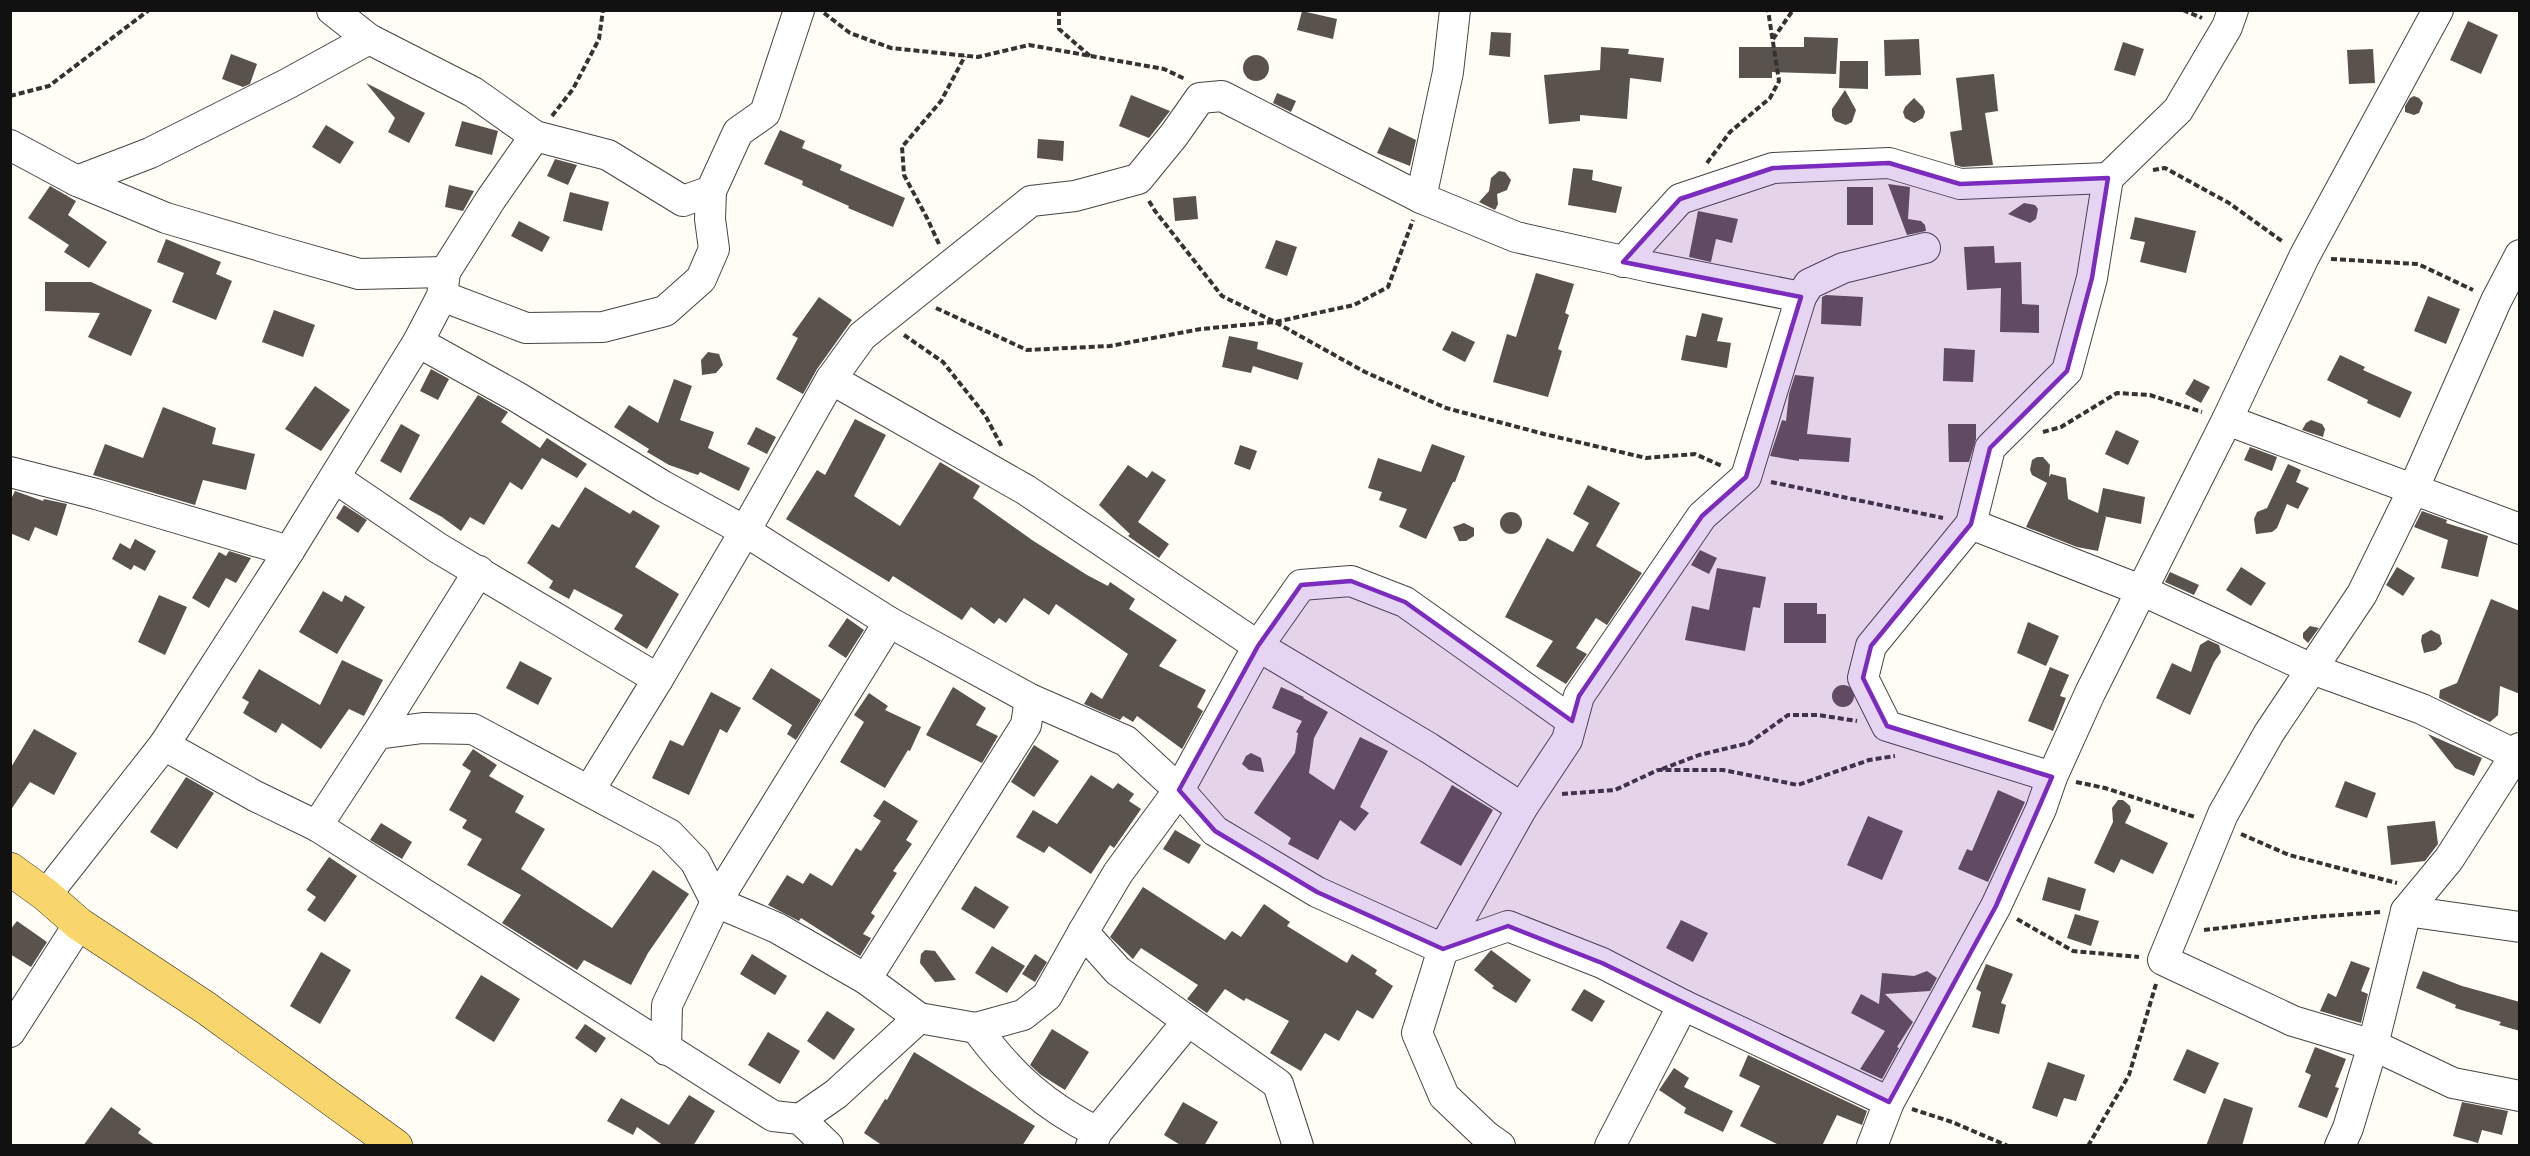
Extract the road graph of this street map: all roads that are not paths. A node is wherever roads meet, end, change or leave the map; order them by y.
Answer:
1 (332, 10) edge
2 (799, 10) edge
3 (1455, 10) edge
4 (2233, 10) edge
5 (2438, 10) edge
6 (369, 39) junction
7 (535, 136) junction
8 (10, 145) edge
9 (2108, 178) junction
10 (78, 181) junction
11 (711, 191) junction
12 (1421, 198) junction
13 (1925, 248) dead end
14 (2520, 255) edge
15 (1623, 261) junction
16 (443, 284) junction
17 (1801, 297) junction
18 (2508, 302) edge
19 (418, 342) junction
20 (831, 379) junction
21 (2227, 420) junction
22 (10, 472) edge
23 (335, 478) junction
24 (2413, 490) junction
25 (1971, 524) junction
26 (2520, 529) edge
27 (745, 531) junction
28 (290, 551) junction
29 (479, 571) junction
30 (2143, 591) junction
31 (889, 622) junction
32 (1258, 646) junction
33 (2312, 669) junction
34 (658, 679) junction
35 (1030, 699) junction
36 (1572, 721) junction
37 (377, 734) junction
38 (164, 745) junction
39 (2518, 754) edge
40 (2052, 777) junction
41 (1179, 790) junction
42 (589, 791) junction
43 (1522, 808) junction
44 (317, 826) junction
45 (10, 869) edge
46 (46, 895) junction
47 (716, 902) junction
48 (2406, 911) junction
49 (79, 924) junction
50 (2520, 927) edge
51 (1083, 932) junction
52 (1443, 950) junction
53 (866, 979) junction
54 (1683, 1005) junction
55 (920, 1018) junction
56 (1188, 1021) junction
57 (976, 1028) junction
58 (10, 1032) edge
59 (2373, 1045) junction
60 (666, 1050) junction
61 (2520, 1096) edge
62 (1889, 1102) junction
63 (800, 1119) junction
64 (1094, 1139) edge
65 (396, 1146) edge
66 (828, 1146) edge
67 (1298, 1146) edge
68 (1500, 1146) edge
69 (1610, 1146) edge
70 (1872, 1146) edge
71 (2340, 1146) edge

1 - 6 street
2 - 11 street
3 - 12 street
4 - 9 street
5 - 21 street
6 - 7 street
6 - 10 street
7 - 11 street
7 - 16 street
8 - 10 street
9 - 15 street
9 - 25 street
10 - 16 street
11 - 16 street
12 - 15 street
12 - 20 street
13 - 17 street
14 - 18 street
15 - 17 street
16 - 19 street
17 - 36 street
18 - 24 street
19 - 23 street
19 - 27 street
20 - 27 street
20 - 32 street
21 - 24 street
21 - 30 street
22 - 28 street
23 - 28 street
23 - 29 street
24 - 26 street
24 - 33 street
25 - 30 street
25 - 40 street
27 - 31 street
27 - 34 street
28 - 38 street
29 - 34 street
29 - 37 street
30 - 33 street
30 - 40 street
31 - 35 street
31 - 47 street
32 - 36 street
32 - 41 street
32 - 43 street
33 - 39 street
33 - 59 street
34 - 42 street
35 - 41 street
35 - 53 street
36 - 43 street
37 - 42 street
37 - 44 street
38 - 44 street
38 - 46 street
39 - 48 street
40 - 62 street
41 - 51 street
41 - 52 street
42 - 47 street
43 - 52 street
44 - 60 street
45 - 46 main road
46 - 49 main road
47 - 53 street
47 - 60 street
48 - 50 street
48 - 59 street
49 - 58 street
49 - 65 main road
51 - 56 street
51 - 57 street
52 - 54 street
52 - 68 street
53 - 55 street
54 - 62 street
54 - 69 street
55 - 57 street
55 - 63 street
56 - 64 street
56 - 67 street
57 - 64 street
59 - 61 street
59 - 71 street
60 - 63 street
62 - 70 street
63 - 66 street

